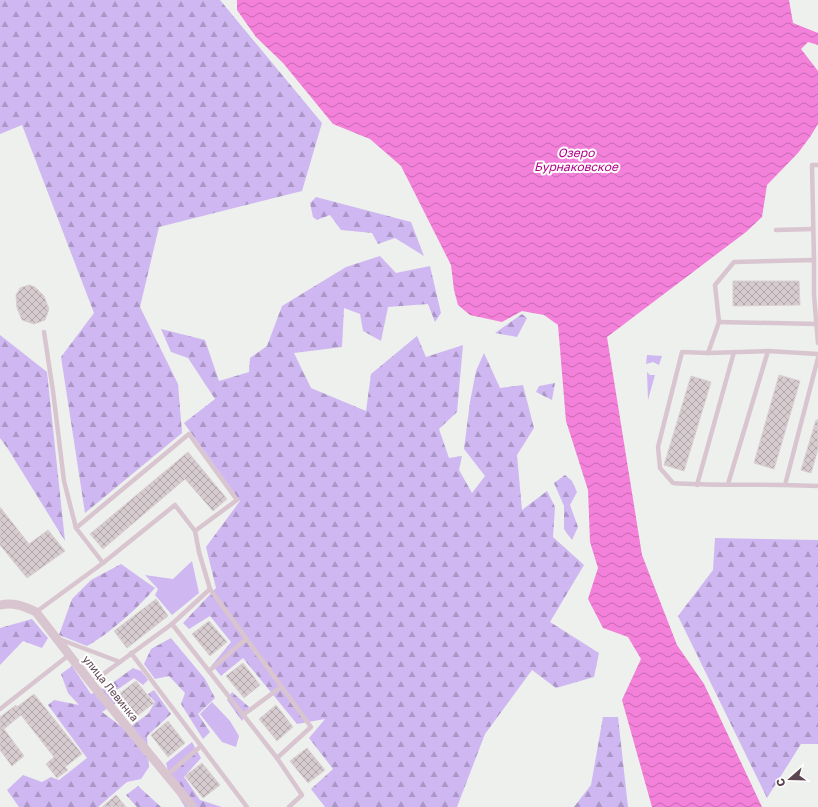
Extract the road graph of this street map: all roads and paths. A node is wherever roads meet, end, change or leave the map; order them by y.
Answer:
1 (818, 165) edge
2 (813, 229) junction
3 (776, 230) dead end
4 (814, 260) junction
5 (816, 295) edge
6 (719, 322) junction
7 (817, 324) edge
8 (44, 332) dead end
9 (818, 343) edge
10 (734, 352) junction
11 (768, 352) junction
12 (708, 353) junction
13 (818, 354) edge
14 (818, 358) edge
15 (728, 484) junction
16 (697, 485) junction
17 (785, 485) junction
18 (818, 486) edge
19 (76, 528) junction
20 (195, 531) junction
21 (103, 563) junction
22 (210, 589) junction
23 (0, 605) edge
24 (36, 612) junction
25 (172, 624) junction
26 (56, 638) junction
27 (246, 639) junction
28 (131, 653) junction
29 (69, 655) junction
30 (120, 662) junction
31 (209, 671) junction
32 (91, 683) junction
33 (281, 687) junction
34 (0, 709) edge
35 (244, 715) junction
36 (201, 746) junction
37 (277, 758) junction
38 (167, 775) junction
39 (193, 807) edge
40 (247, 807) edge
41 (288, 807) edge

1 - 2 lane
2 - 3 lane
2 - 4 lane
4 - 5 lane
4 - 6 lane
5 - 7 lane
6 - 7 lane
6 - 12 lane
7 - 9 lane
8 - 19 lane
10 - 11 lane
10 - 12 lane
10 - 16 lane
11 - 13 lane
11 - 15 lane
12 - 16 lane
14 - 17 lane
15 - 16 lane
15 - 17 lane
17 - 18 lane
19 - 20 lane
19 - 21 lane
20 - 21 lane
20 - 22 lane
21 - 24 lane
22 - 25 lane
22 - 27 lane
23 - 24 street
24 - 26 street, улица Левинка
25 - 28 lane
25 - 31 lane
26 - 29 street, улица Левинка
26 - 30 lane
27 - 31 lane
27 - 33 lane
28 - 30 lane
28 - 36 lane
29 - 32 street, улица Левинка
29 - 34 lane
30 - 32 lane
31 - 35 lane
32 - 38 street, улица Левинка
33 - 35 lane
33 - 37 lane
35 - 37 lane
36 - 38 lane
36 - 40 lane
37 - 41 lane
38 - 39 street, улица Левинка

